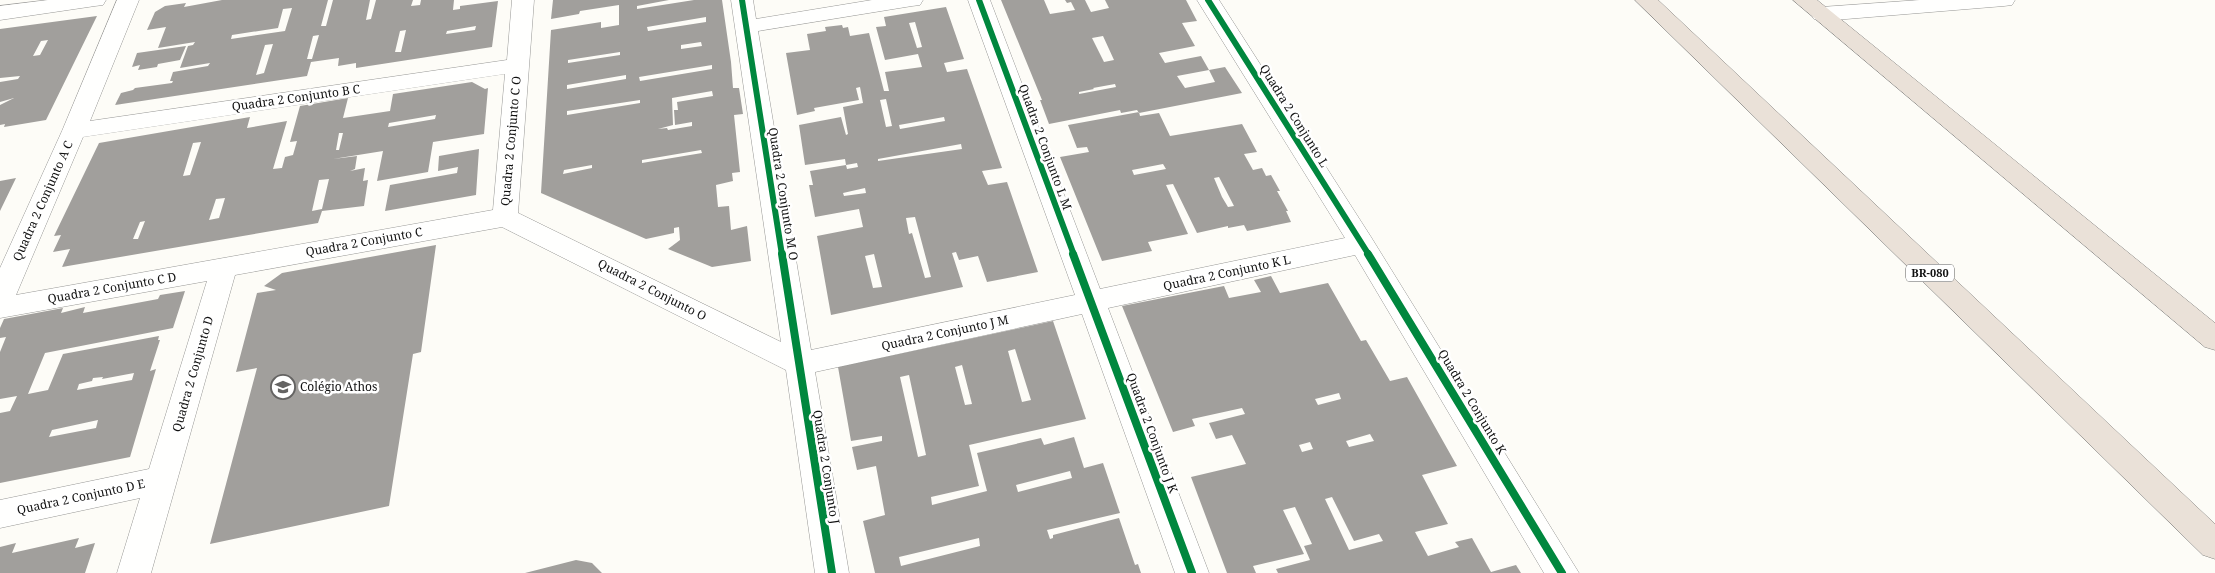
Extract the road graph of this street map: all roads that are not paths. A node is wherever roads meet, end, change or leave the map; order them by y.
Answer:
1 (95, 0) edge
2 (128, 0) edge
3 (524, 0) edge
4 (742, 0) edge
5 (912, 0) edge
6 (979, 0) edge
7 (1208, 0) edge
8 (1646, 0) edge
9 (2004, 0) edge
10 (1813, 7) edge
11 (0, 14) edge
12 (745, 27) junction
13 (518, 65) junction
14 (74, 131) junction
15 (505, 217) junction
16 (1362, 244) junction
17 (224, 268) junction
18 (0, 299) edge
19 (1091, 301) junction
20 (0, 308) edge
21 (2215, 339) edge
22 (798, 364) junction
23 (161, 480) junction
24 (0, 514) edge
25 (2215, 545) edge
26 (134, 573) edge
27 (832, 573) edge
28 (1192, 573) edge
29 (1562, 573) edge

1 - 11 street
2 - 14 street, Quadra 2 Conjunto A C
3 - 13 street, Quadra 2 Conjunto C O
4 - 12 street, Quadra 2 Conjunto M O
5 - 12 street
6 - 19 street, Quadra 2 Conjunto L M
7 - 16 street, Quadra 2 Conjunto L
8 - 25 highway, BR-080
9 - 10 street
10 - 21 highway
12 - 22 street, Quadra 2 Conjunto M O
13 - 14 street, Quadra 2 Conjunto B C
13 - 15 street, Quadra 2 Conjunto C O
14 - 18 street, Quadra 2 Conjunto A C
15 - 17 street, Quadra 2 Conjunto C
15 - 22 street, Quadra 2 Conjunto O
16 - 19 street, Quadra 2 Conjunto K L
16 - 29 street, Quadra 2 Conjunto K
17 - 20 street, Quadra 2 Conjunto C D
17 - 23 street, Quadra 2 Conjunto D
19 - 22 street, Quadra 2 Conjunto J M
19 - 28 street, Quadra 2 Conjunto J K
22 - 27 street, Quadra 2 Conjunto J
23 - 24 street, Quadra 2 Conjunto D E
23 - 26 street, Quadra 2 Conjunto D

